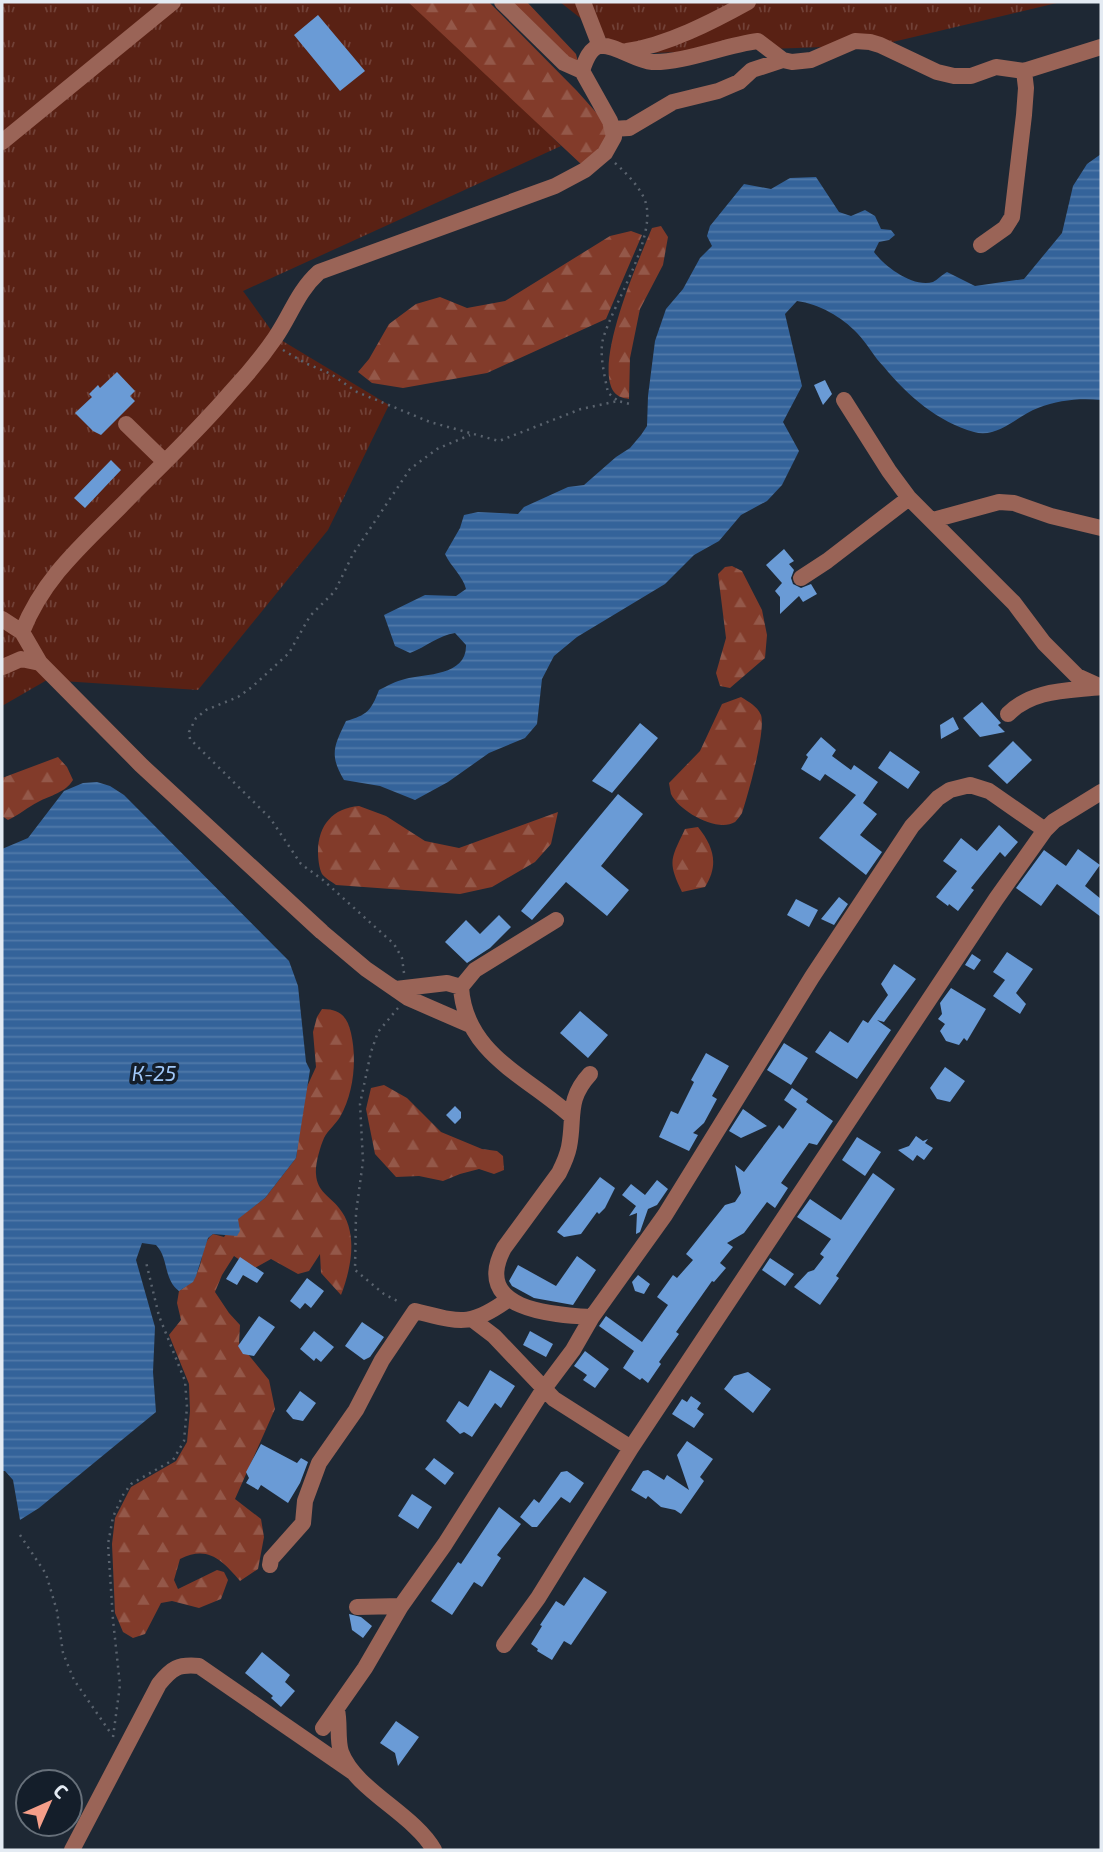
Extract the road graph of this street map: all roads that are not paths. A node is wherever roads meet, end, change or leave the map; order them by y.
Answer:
1 (173, 2) edge
2 (502, 2) edge
3 (583, 2) edge
4 (748, 2) edge
5 (600, 46) junction
6 (1101, 47) edge
7 (621, 52) junction
8 (783, 60) junction
9 (582, 71) junction
10 (1024, 71) junction
11 (612, 129) junction
12 (2, 142) edge
13 (981, 245) dead end
14 (845, 400) dead end
15 (126, 424) dead end
16 (164, 461) junction
17 (909, 498) junction
18 (933, 520) junction
19 (1101, 528) edge
20 (801, 578) dead end
21 (2, 619) edge
22 (22, 632) junction
23 (40, 663) junction
24 (3, 667) edge
25 (1101, 687) edge
26 (1009, 714) dead end
27 (1101, 792) edge
28 (1045, 830) junction
29 (556, 920) dead end
30 (461, 987) junction
31 (403, 992) junction
32 (470, 1025) junction
33 (590, 1074) dead end
34 (571, 1116) junction
35 (509, 1299) junction
36 (592, 1317) junction
37 (473, 1320) junction
38 (543, 1390) junction
39 (631, 1448) junction
40 (270, 1565) dead end
41 (401, 1606) junction
42 (357, 1607) dead end
43 (505, 1645) dead end
44 (337, 1710) junction
45 (323, 1728) dead end
46 (354, 1773) junction
47 (72, 1850) edge
48 (434, 1850) edge

1 - 12 street
2 - 9 street
3 - 5 street
4 - 7 street
5 - 7 street
5 - 9 street
6 - 10 street
7 - 8 street
8 - 10 street
8 - 11 street
9 - 11 street
10 - 13 street
11 - 16 street
14 - 17 street
15 - 16 street
16 - 22 street
17 - 18 street
17 - 20 street
18 - 19 street
18 - 25 street
21 - 22 street
22 - 23 street
23 - 24 street
23 - 31 street
25 - 26 street
27 - 28 street
28 - 36 street
28 - 39 street
29 - 30 street
30 - 31 street
30 - 32 street
31 - 32 street
32 - 34 street
33 - 34 street
34 - 35 street
35 - 36 street
35 - 37 street
36 - 38 street
37 - 38 street
37 - 40 street
38 - 39 street
38 - 41 street
39 - 43 street
41 - 42 street
41 - 44 street
44 - 45 street
44 - 46 street
46 - 47 street
46 - 48 street

